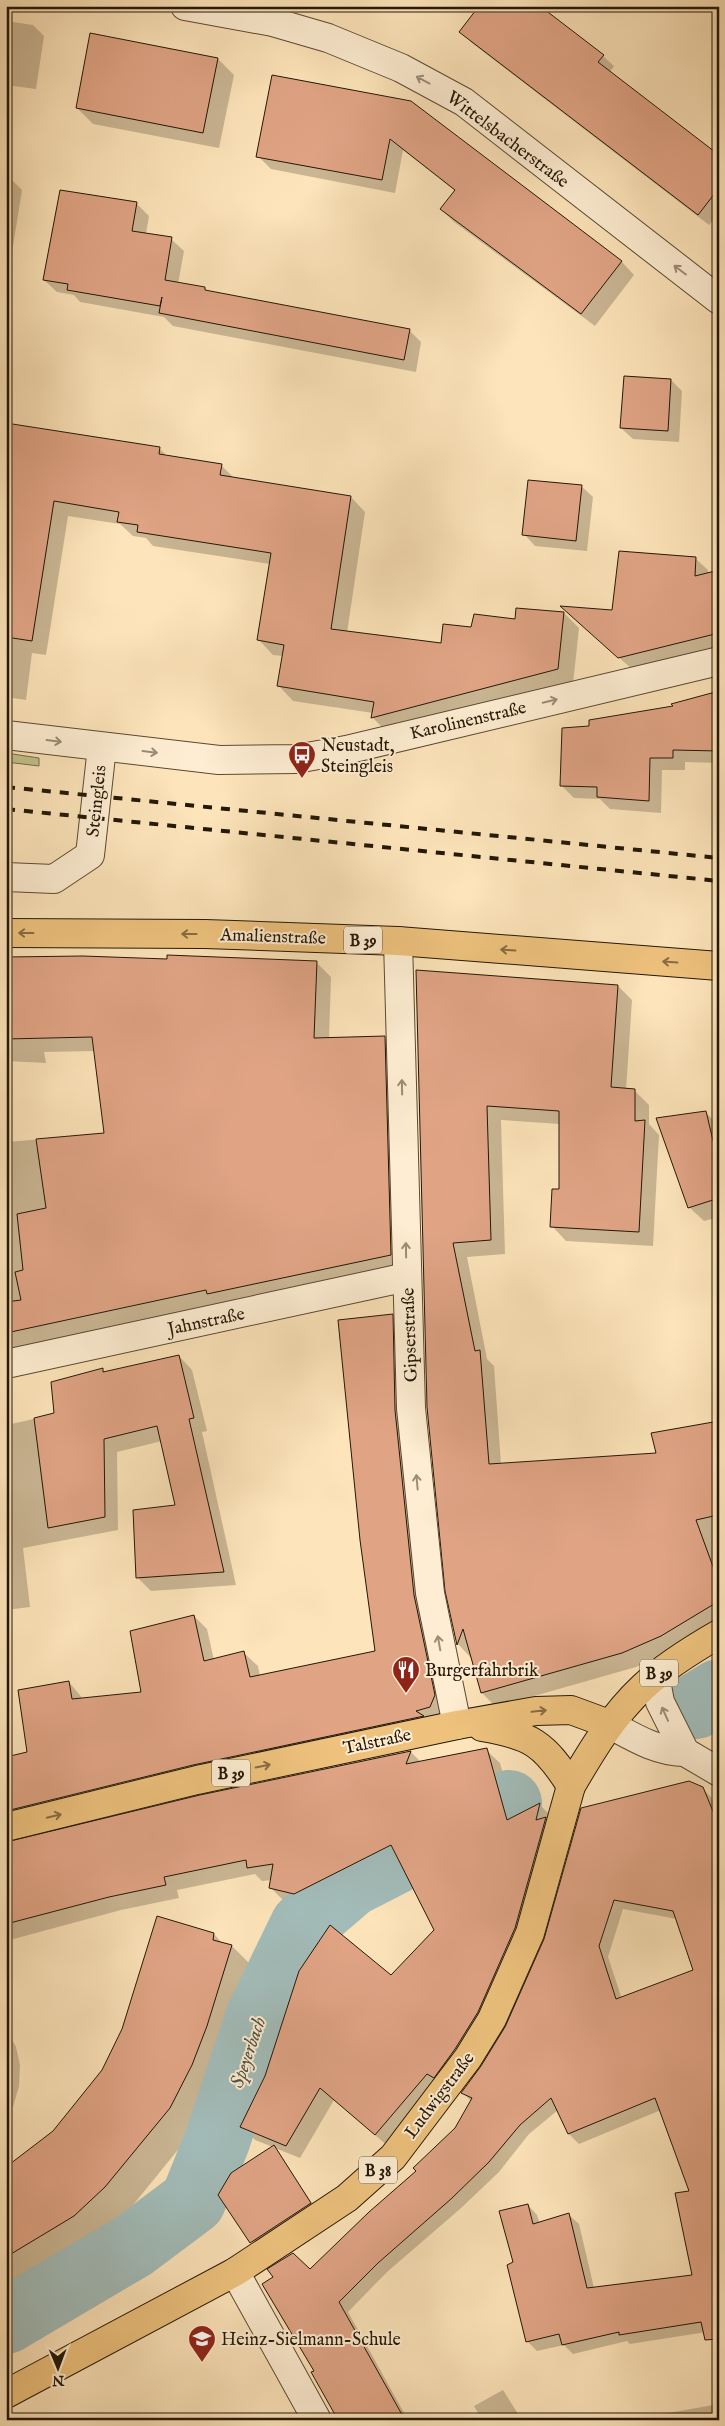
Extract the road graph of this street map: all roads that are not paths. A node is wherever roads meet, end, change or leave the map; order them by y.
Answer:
1 (185, 6) edge
2 (719, 300) edge
3 (719, 660) edge
4 (6, 735) edge
5 (102, 746) junction
6 (6, 877) edge
7 (6, 933) edge
8 (398, 941) junction
9 (719, 966) edge
10 (407, 1277) junction
11 (6, 1364) edge
12 (719, 1634) edge
13 (659, 1673) junction
14 (456, 1724) junction
15 (609, 1724) junction
16 (685, 1752) junction
17 (719, 1772) edge
18 (571, 1786) junction
19 (6, 1827) edge
20 (235, 2272) junction
21 (6, 2394) edge
22 (317, 2420) edge

2 -> 1 street, Wittelsbacherstraße
5 -> 3 street, Karolinenstraße
4 -> 5 street, Karolinenstraße
5 - 6 street, Steingleis
8 -> 7 main road, Amalienstraße / B 39
9 -> 8 main road, Amalienstraße / B 39
10 -> 8 street, Gipserstraße
10 - 11 street, Jahnstraße
14 -> 10 street, Gipserstraße
12 - 13 main road, B 39
13 - 15 main road, B 39
16 -> 13 street
14 -> 15 main road, Talstraße / B 39
14 - 18 main road
19 -> 14 main road, Talstraße / B 39
15 - 16 street
15 - 18 main road, Ludwigstraße
16 - 17 street
18 - 20 main road, Ludwigstraße / B 38
20 - 21 main road, Ludwigstraße / B 38
20 - 22 street

